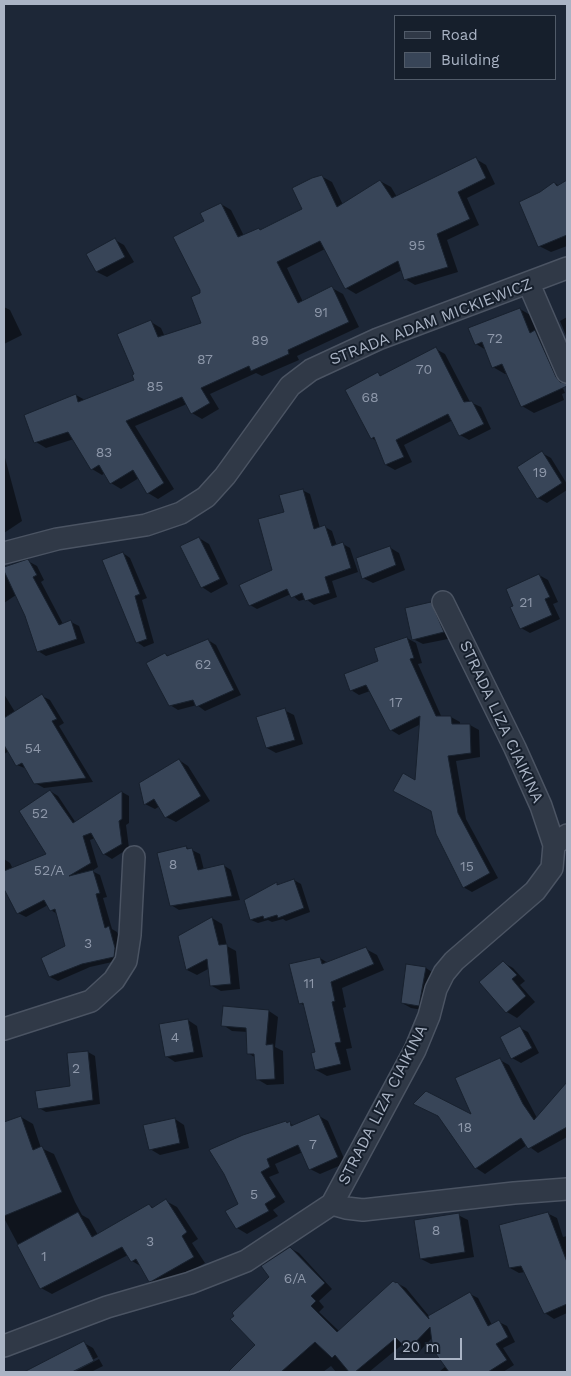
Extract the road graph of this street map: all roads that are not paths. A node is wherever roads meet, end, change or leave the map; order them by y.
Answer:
1 (567, 268) edge
2 (529, 284) junction
3 (567, 372) edge
4 (4, 553) edge
5 (443, 602) dead end
6 (561, 840) edge
7 (134, 857) dead end
8 (4, 1029) edge
9 (567, 1189) edge
10 (332, 1204) junction
11 (4, 1346) edge

1 - 2 street, STRADA ADAM MICKIEWICZ
2 - 3 street
2 - 4 street, STRADA ADAM MICKIEWICZ
5 - 6 street, STRADA LIZA CIAIKINA
6 - 10 street, STRADA LIZA CIAIKINA
7 - 8 street
9 - 10 street, STRADA LIZA CIAIKINA
10 - 11 street, STRADA LIZA CIAIKINA

